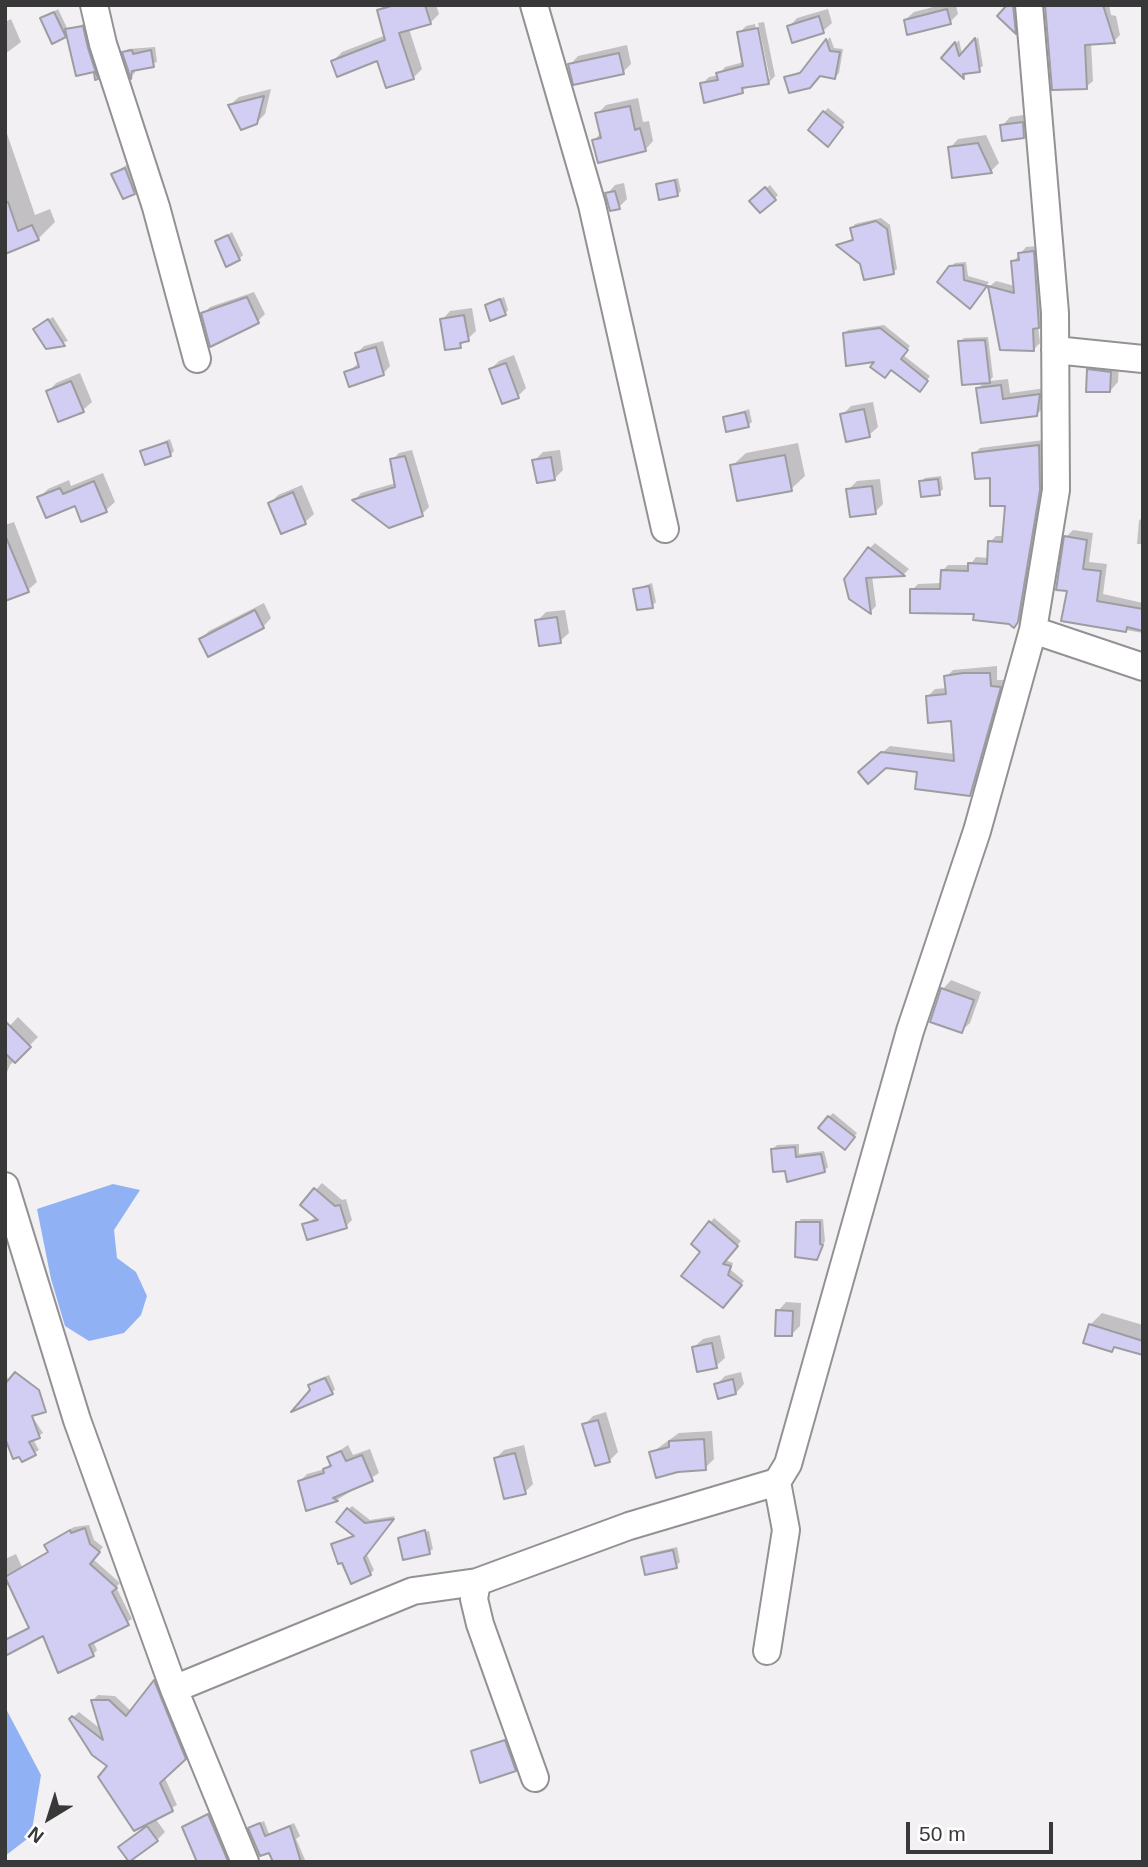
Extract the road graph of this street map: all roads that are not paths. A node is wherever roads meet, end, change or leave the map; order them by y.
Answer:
1 (94, 5) edge
2 (534, 5) edge
3 (1029, 5) edge
4 (1055, 350) junction
5 (197, 359) dead end
6 (1143, 359) edge
7 (665, 529) dead end
8 (1033, 630) junction
9 (1143, 667) edge
10 (5, 1186) edge
11 (777, 1482) junction
12 (477, 1582) junction
13 (767, 1651) dead end
14 (174, 1689) junction
15 (535, 1778) dead end
16 (244, 1862) edge

1 - 5 street
2 - 7 street
3 - 4 street
4 - 6 street
4 - 8 street
8 - 9 street
8 - 11 street
10 - 14 street
11 - 12 street
11 - 13 street
12 - 14 street
12 - 15 street
14 - 16 street

